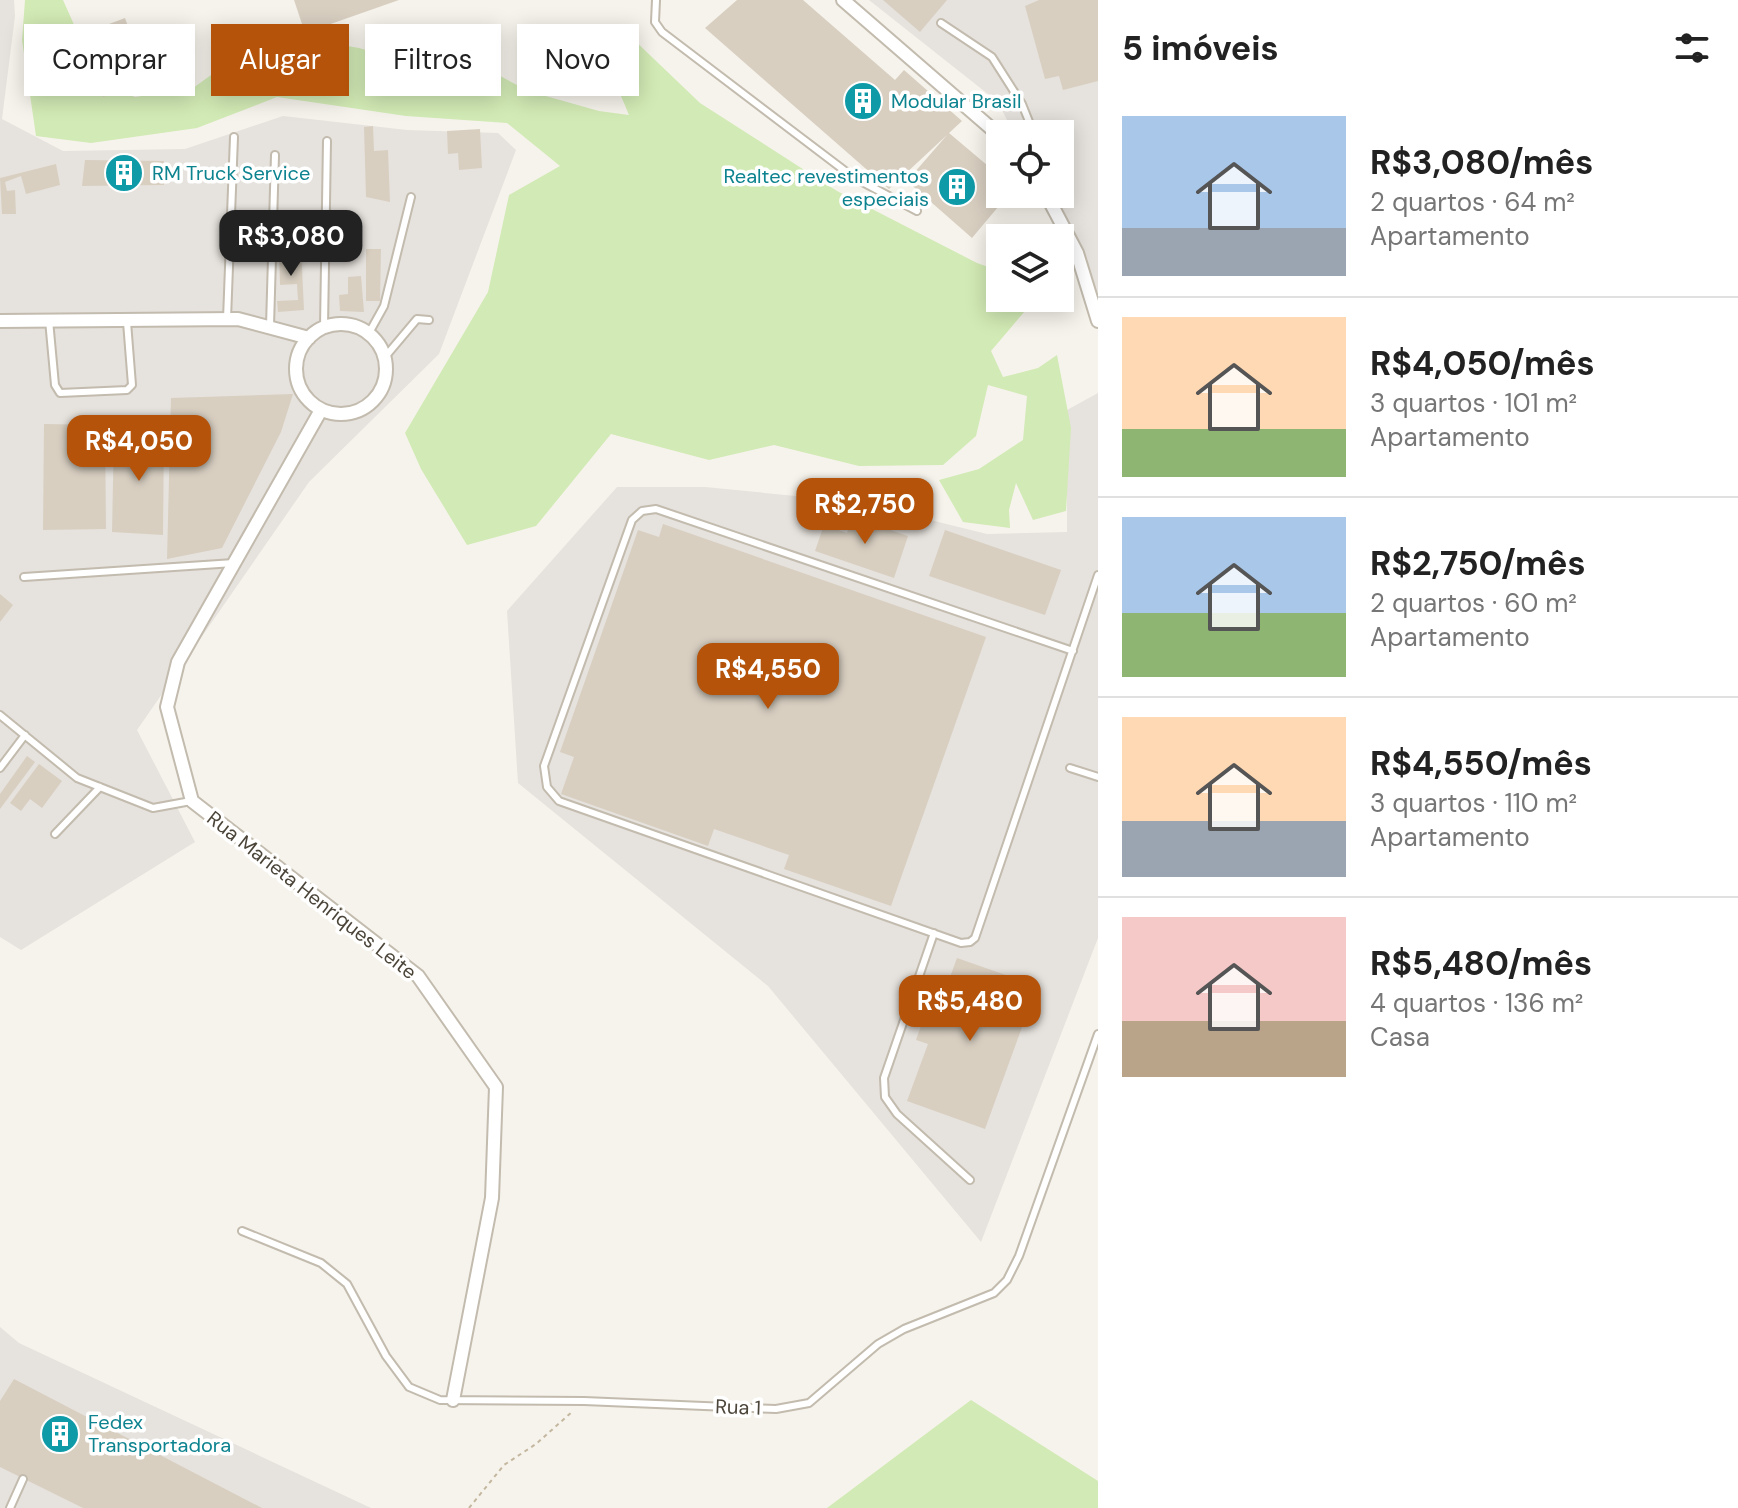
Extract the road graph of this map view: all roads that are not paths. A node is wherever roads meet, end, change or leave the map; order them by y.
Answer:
1 (656, 0) edge
2 (843, 0) edge
3 (941, 23) dead end
4 (1028, 120) edge
5 (986, 124) edge
6 (234, 137) dead end
7 (327, 141) dead end
8 (275, 155) dead end
9 (411, 197) dead end
10 (1054, 208) edge
11 (917, 211) dead end
12 (227, 319) junction
13 (49, 320) junction
14 (127, 320) junction
15 (429, 320) dead end
16 (0, 321) edge
17 (1098, 321) edge
18 (270, 326) junction
19 (324, 327) junction
20 (369, 333) junction
21 (309, 338) junction
22 (385, 357) junction
23 (321, 410) junction
24 (234, 563) junction
25 (1098, 575) edge
26 (24, 577) dead end
27 (1073, 651) junction
28 (0, 715) edge
29 (25, 735) junction
30 (0, 768) edge
31 (1070, 768) dead end
32 (1098, 777) edge
33 (100, 787) junction
34 (192, 801) junction
35 (55, 834) dead end
36 (934, 933) junction
37 (1098, 1034) edge
38 (970, 1180) dead end
39 (242, 1231) dead end
40 (453, 1400) junction
41 (23, 1479) dead end
42 (10, 1508) edge

1 - 11 lane
2 - 5 street
3 - 4 lane
6 - 12 lane
7 - 19 lane
8 - 18 lane
9 - 20 lane
10 - 17 street
12 - 14 street
12 - 18 street
13 - 14 street
13 - 14 lane
13 - 16 street
15 - 22 lane
18 - 21 street
19 - 20 street
19 - 21 street
20 - 22 street
21 - 23 street
22 - 23 street
23 - 24 street, Rua Marieta Henriques Leite
24 - 26 lane
24 - 34 street, Rua Marieta Henriques Leite
25 - 27 lane
27 - 36 lane
27 - 36 lane
28 - 29 lane
29 - 30 lane
29 - 33 lane
31 - 32 lane
33 - 34 lane
33 - 35 lane
34 - 40 street, Rua Marieta Henriques Leite
36 - 38 lane
37 - 40 lane, Rua 1
39 - 40 lane, Rua 1
41 - 42 lane

